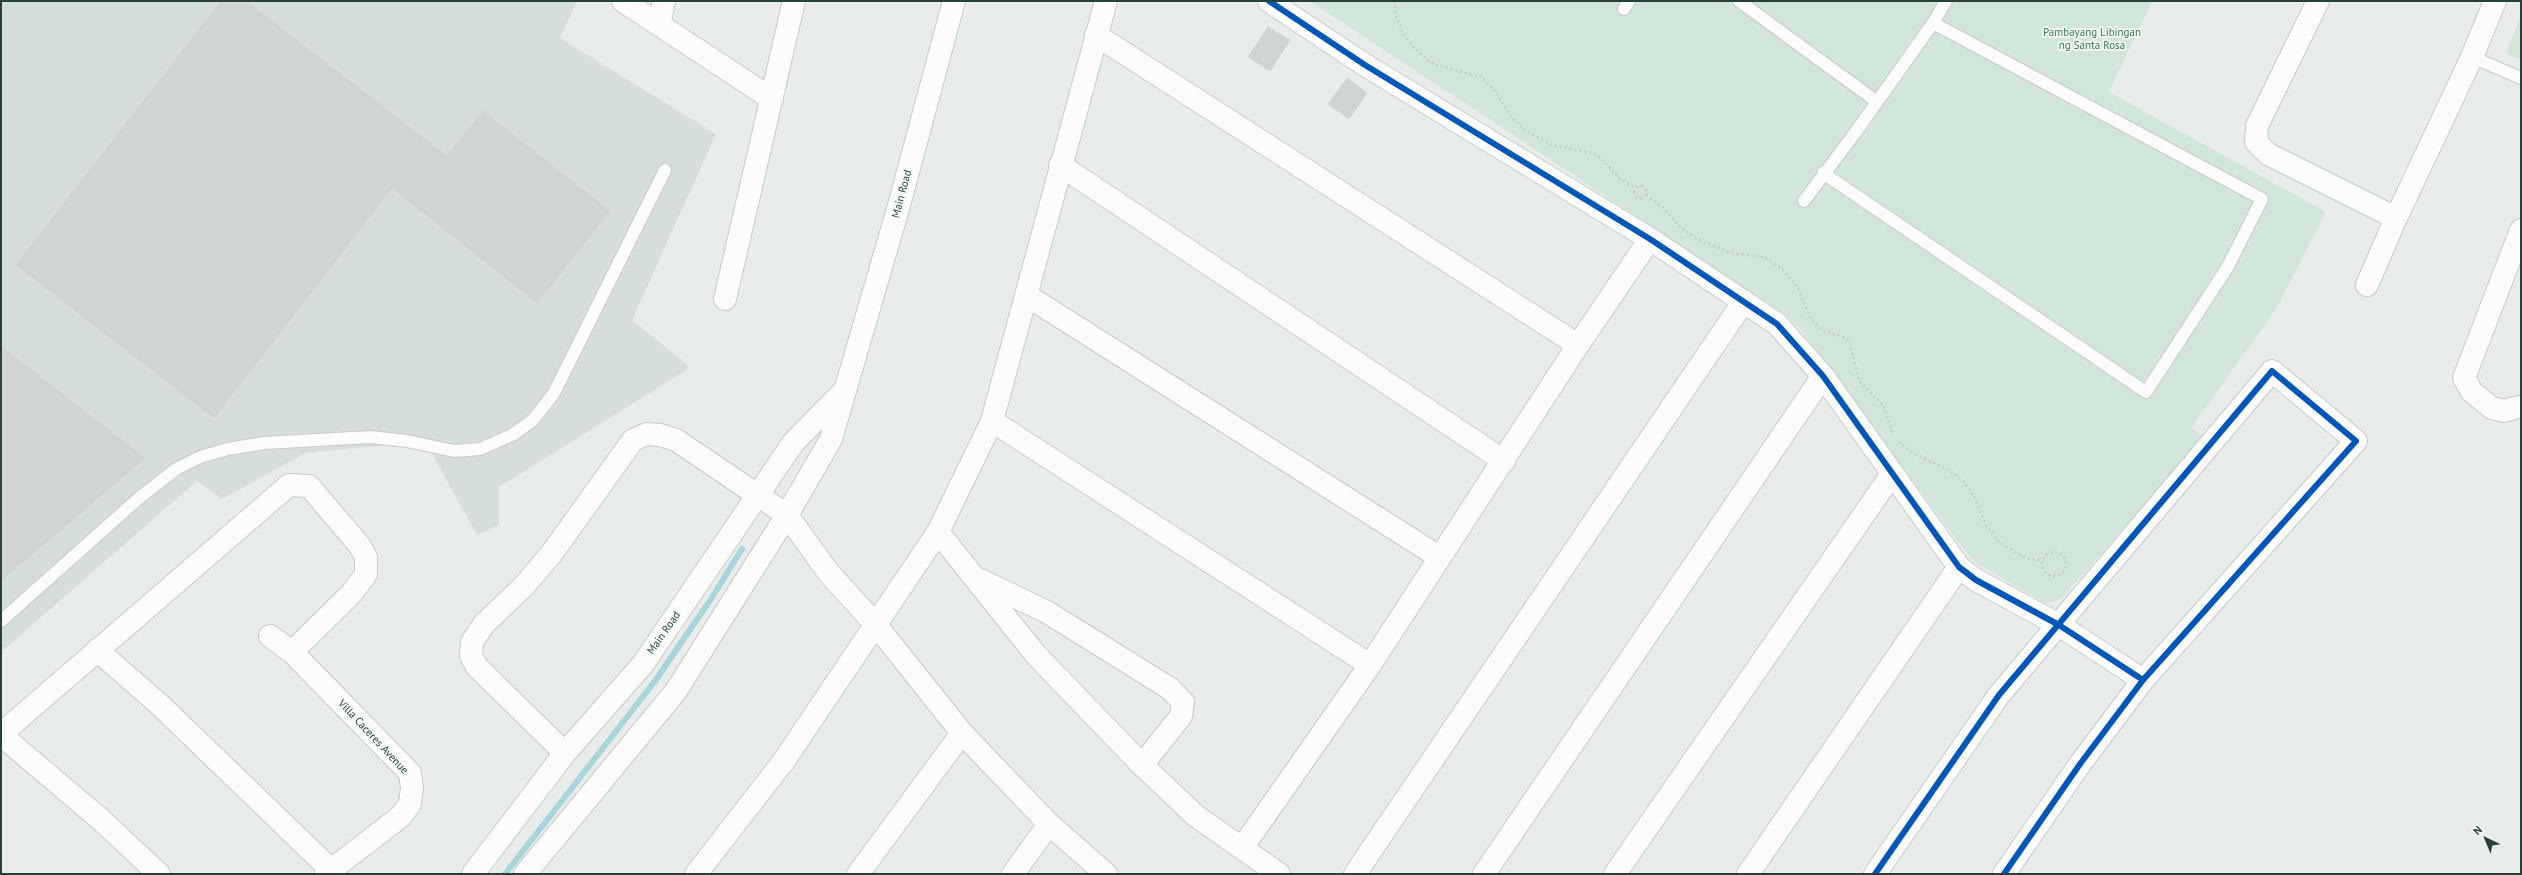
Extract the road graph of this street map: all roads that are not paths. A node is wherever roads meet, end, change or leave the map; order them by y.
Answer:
1 (623, 1) edge
2 (664, 1) edge
3 (794, 1) edge
4 (954, 1) edge
5 (1106, 1) edge
6 (1269, 1) edge
7 (1739, 1) edge
8 (1946, 1) edge
9 (2318, 1) edge
10 (2495, 1) edge
11 (1933, 23) junction
12 (659, 25) junction
13 (1096, 36) junction
14 (2472, 57) junction
15 (2521, 78) edge
16 (772, 100) junction
17 (1876, 101) junction
18 (1060, 165) junction
19 (665, 170) dead end
20 (1823, 173) junction
21 (1804, 200) dead end
22 (2396, 218) junction
23 (2521, 230) edge
24 (1650, 239) junction
25 (2368, 285) dead end
26 (1026, 295) junction
27 (725, 300) dead end
28 (1744, 301) junction
29 (1578, 345) junction
30 (1823, 376) junction
31 (847, 387) junction
32 (2518, 407) dead end
33 (992, 421) junction
34 (1504, 461) junction
35 (1892, 474) junction
36 (756, 495) junction
37 (787, 515) junction
38 (938, 532) junction
39 (1439, 557) junction
40 (1959, 567) junction
41 (976, 579) junction
42 (1, 621) edge
43 (876, 625) junction
44 (2059, 625) junction
45 (270, 636) dead end
46 (97, 650) junction
47 (292, 652) junction
48 (1370, 665) junction
49 (2143, 680) junction
50 (962, 732) junction
51 (1, 735) edge
52 (565, 753) junction
53 (1142, 765) junction
54 (1049, 824) junction
55 (1242, 848) junction
56 (328, 872) edge
57 (159, 874) edge
58 (473, 874) edge
59 (525, 874) edge
60 (696, 874) edge
61 (858, 874) edge
62 (1013, 874) edge
63 (1106, 874) edge
64 (1279, 874) edge
65 (1355, 874) edge
66 (1484, 874) edge
67 (1615, 874) edge
68 (1748, 874) edge
69 (1875, 874) edge
70 (2004, 874) edge

1 - 12 street
2 - 12 street
3 - 16 street
4 - 31 street, Main Road
5 - 13 street
6 - 24 street
7 - 17 lane
8 - 11 lane
9 - 22 street
10 - 14 street
11 - 17 lane
11 - 20 lane
12 - 16 street
13 - 18 street
13 - 29 street
14 - 15 lane
14 - 22 street
16 - 27 street
17 - 20 lane
18 - 26 street
18 - 34 street
19 - 42 lane
20 - 21 lane
22 - 25 street
23 - 32 street
24 - 28 street
24 - 29 street
26 - 33 street
26 - 39 street
28 - 30 street
28 - 65 street
29 - 34 street
30 - 35 street
30 - 66 street
31 - 36 street, Main Road
31 - 37 street, Main Road
33 - 38 street
33 - 48 street
34 - 39 street
35 - 40 street
35 - 67 street
36 - 37 street
36 - 52 street, Main Road
36 - 52 street
37 - 43 street
37 - 59 street, Main Road
38 - 41 street
38 - 43 street
39 - 48 street
40 - 44 street
40 - 68 street
41 - 53 street
41 - 53 street
43 - 50 street
43 - 60 street
44 - 49 street
44 - 49 street
44 - 69 street
45 - 47 street, Villa Caceres Avenue
46 - 47 street
46 - 51 street
46 - 56 street
47 - 56 street, Villa Caceres Avenue
48 - 55 street
49 - 70 street
50 - 54 street
50 - 61 street
51 - 57 street
52 - 58 street, Main Road
53 - 55 street
54 - 62 street
54 - 63 street
55 - 64 street

